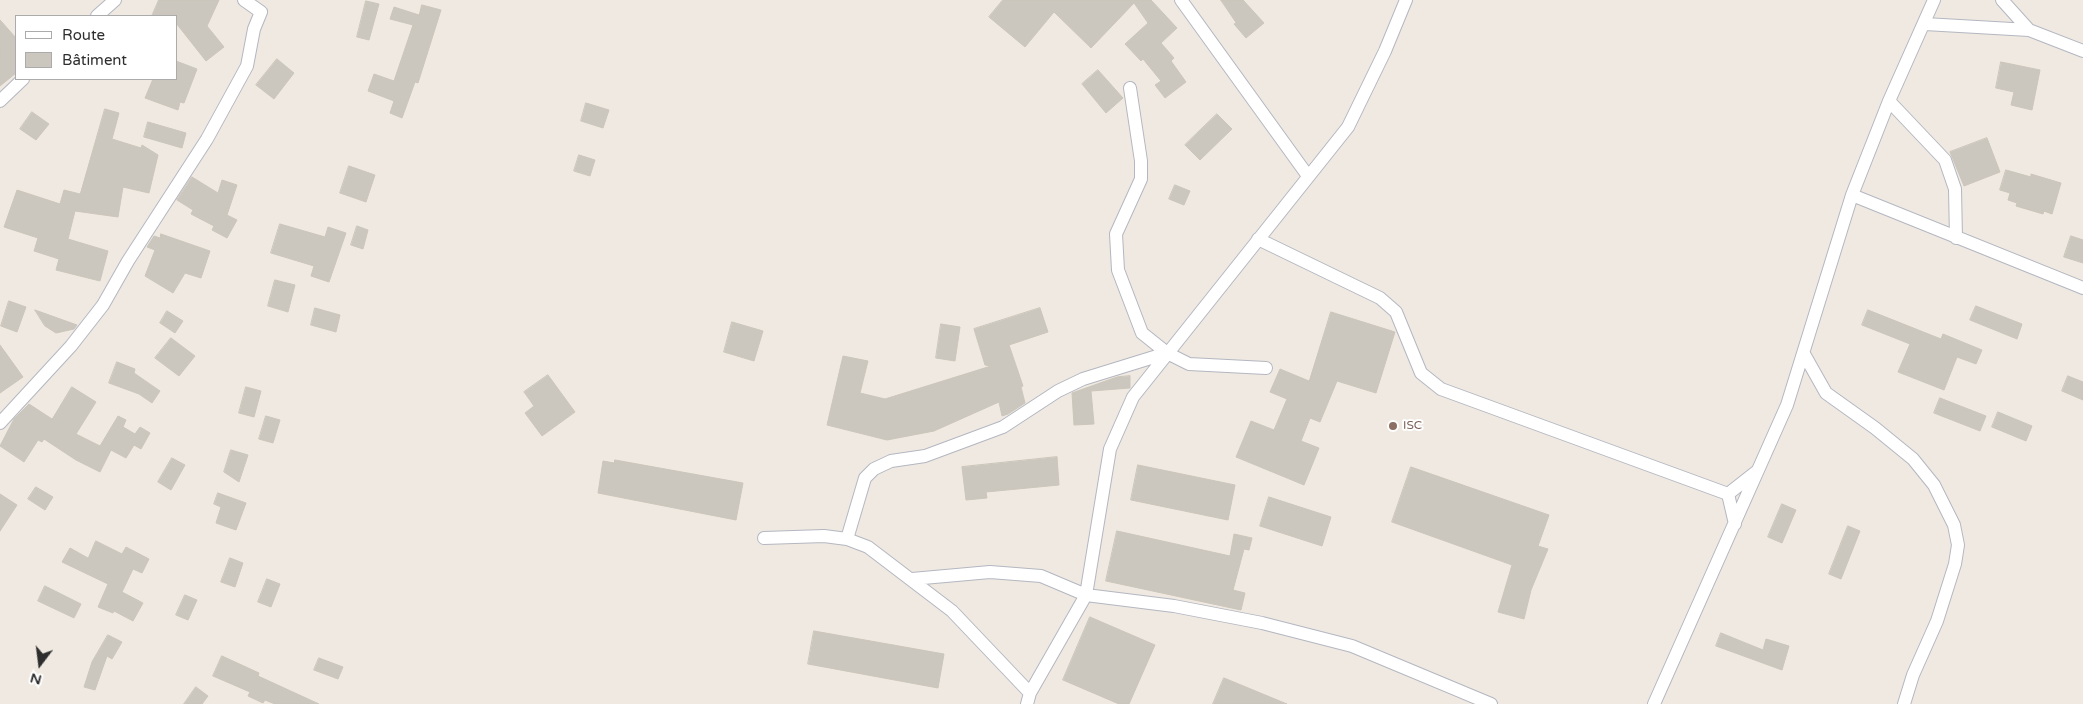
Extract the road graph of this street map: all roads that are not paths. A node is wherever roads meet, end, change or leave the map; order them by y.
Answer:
1 (115, 0) edge
2 (244, 0) edge
3 (1181, 0) edge
4 (1406, 0) edge
5 (1934, 0) edge
6 (2002, 0) edge
7 (98, 15) edge
8 (1925, 24) junction
9 (2029, 30) junction
10 (2083, 51) edge
11 (22, 80) edge
12 (1130, 88) dead end
13 (0, 101) edge
14 (1889, 101) junction
15 (1308, 176) junction
16 (1852, 194) junction
17 (1956, 238) junction
18 (1258, 239) junction
19 (2083, 288) edge
20 (1167, 353) junction
21 (1804, 354) junction
22 (1266, 368) dead end
23 (0, 423) edge
24 (1758, 471) junction
25 (1728, 494) junction
26 (1735, 524) junction
27 (764, 538) dead end
28 (847, 539) junction
29 (912, 579) junction
30 (1086, 595) junction
31 (1029, 698) edge
32 (1491, 704) edge
33 (1654, 704) edge
34 (1904, 704) edge

1 - 7 street
2 - 23 street
3 - 15 street
4 - 15 street
5 - 8 street
6 - 9 street
8 - 9 street
8 - 14 street
9 - 10 street
11 - 13 street
12 - 20 street
14 - 16 street
14 - 17 street
15 - 18 street
16 - 17 street
16 - 21 street
17 - 19 street
18 - 20 street
18 - 25 street
20 - 22 street
20 - 28 street
20 - 30 street
21 - 24 street
21 - 34 street
24 - 25 street
24 - 26 street
25 - 26 street
26 - 33 street
27 - 28 street
28 - 29 street
29 - 30 street
29 - 31 street
30 - 31 street
30 - 32 street

